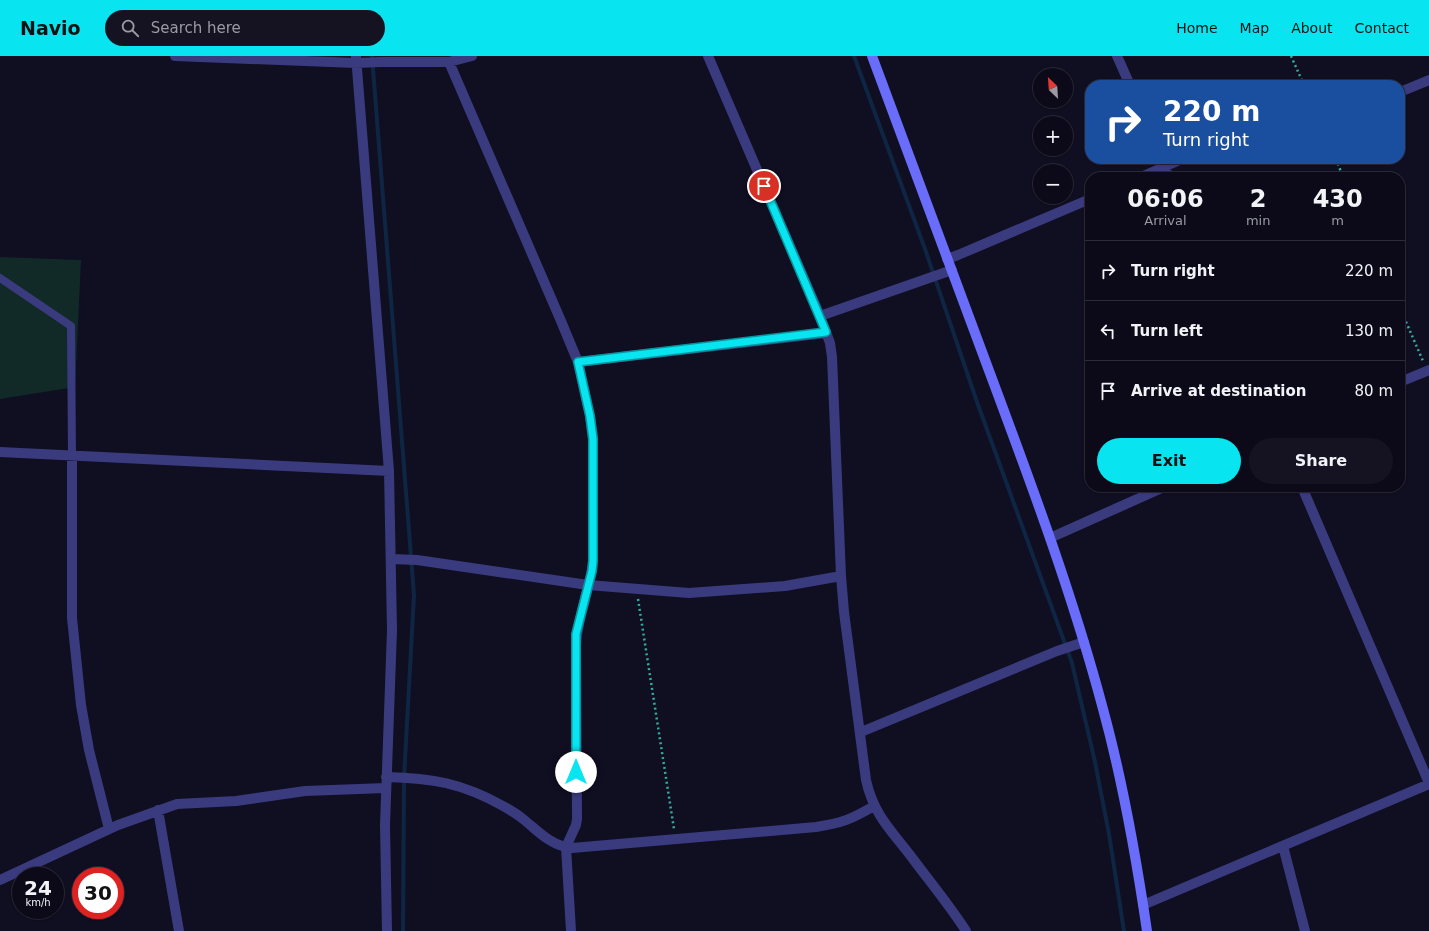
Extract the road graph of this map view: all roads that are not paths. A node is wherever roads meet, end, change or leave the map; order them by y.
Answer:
1 (175, 56) edge
2 (472, 56) edge
3 (708, 56) edge
4 (872, 56) edge
5 (1117, 56) edge
6 (358, 61) edge
7 (448, 62) junction
8 (1128, 80) edge
9 (1429, 80) edge
10 (1405, 90) edge
11 (1161, 164) edge
12 (1149, 172) edge
13 (1085, 201) edge
14 (947, 259) junction
15 (952, 270) junction
16 (0, 278) edge
17 (820, 316) junction
18 (826, 332) junction
19 (578, 362) junction
20 (1428, 370) edge
21 (1405, 380) edge
22 (0, 452) edge
23 (72, 455) junction
24 (389, 471) junction
25 (1153, 492) edge
26 (1304, 492) edge
27 (1050, 538) junction
28 (395, 559) junction
29 (841, 576) junction
30 (588, 585) junction
31 (1084, 642) junction
32 (861, 732) junction
33 (391, 777) junction
34 (1429, 783) edge
35 (386, 788) junction
36 (874, 806) junction
37 (158, 810) junction
38 (109, 829) junction
39 (1283, 846) junction
40 (566, 847) junction
41 (0, 880) edge
42 (1143, 905) junction
43 (179, 931) edge
44 (387, 931) edge
45 (571, 931) edge
46 (966, 931) edge
47 (1147, 931) edge
48 (1305, 931) edge

1 - 6 street
2 - 7 street
3 - 17 street
4 - 14 street
5 - 8 street
6 - 7 street
6 - 24 street
7 - 19 street
9 - 10 street
11 - 12 street
13 - 14 street
14 - 15 street
15 - 17 street
15 - 27 street
16 - 23 lane
17 - 18 street
18 - 19 street
18 - 29 street
19 - 30 street
20 - 21 street
22 - 23 street
23 - 24 street
23 - 38 street
24 - 28 street
25 - 27 street
26 - 34 street
27 - 31 street
28 - 30 street
28 - 33 street
29 - 30 street
29 - 32 street
30 - 40 street
31 - 32 street
31 - 42 street
32 - 36 street
33 - 35 street
33 - 40 street
34 - 39 street
35 - 37 street
35 - 44 street
36 - 40 street
36 - 46 street
37 - 38 street
37 - 43 street
38 - 41 street
39 - 42 street
39 - 48 street
40 - 45 street
42 - 47 street

